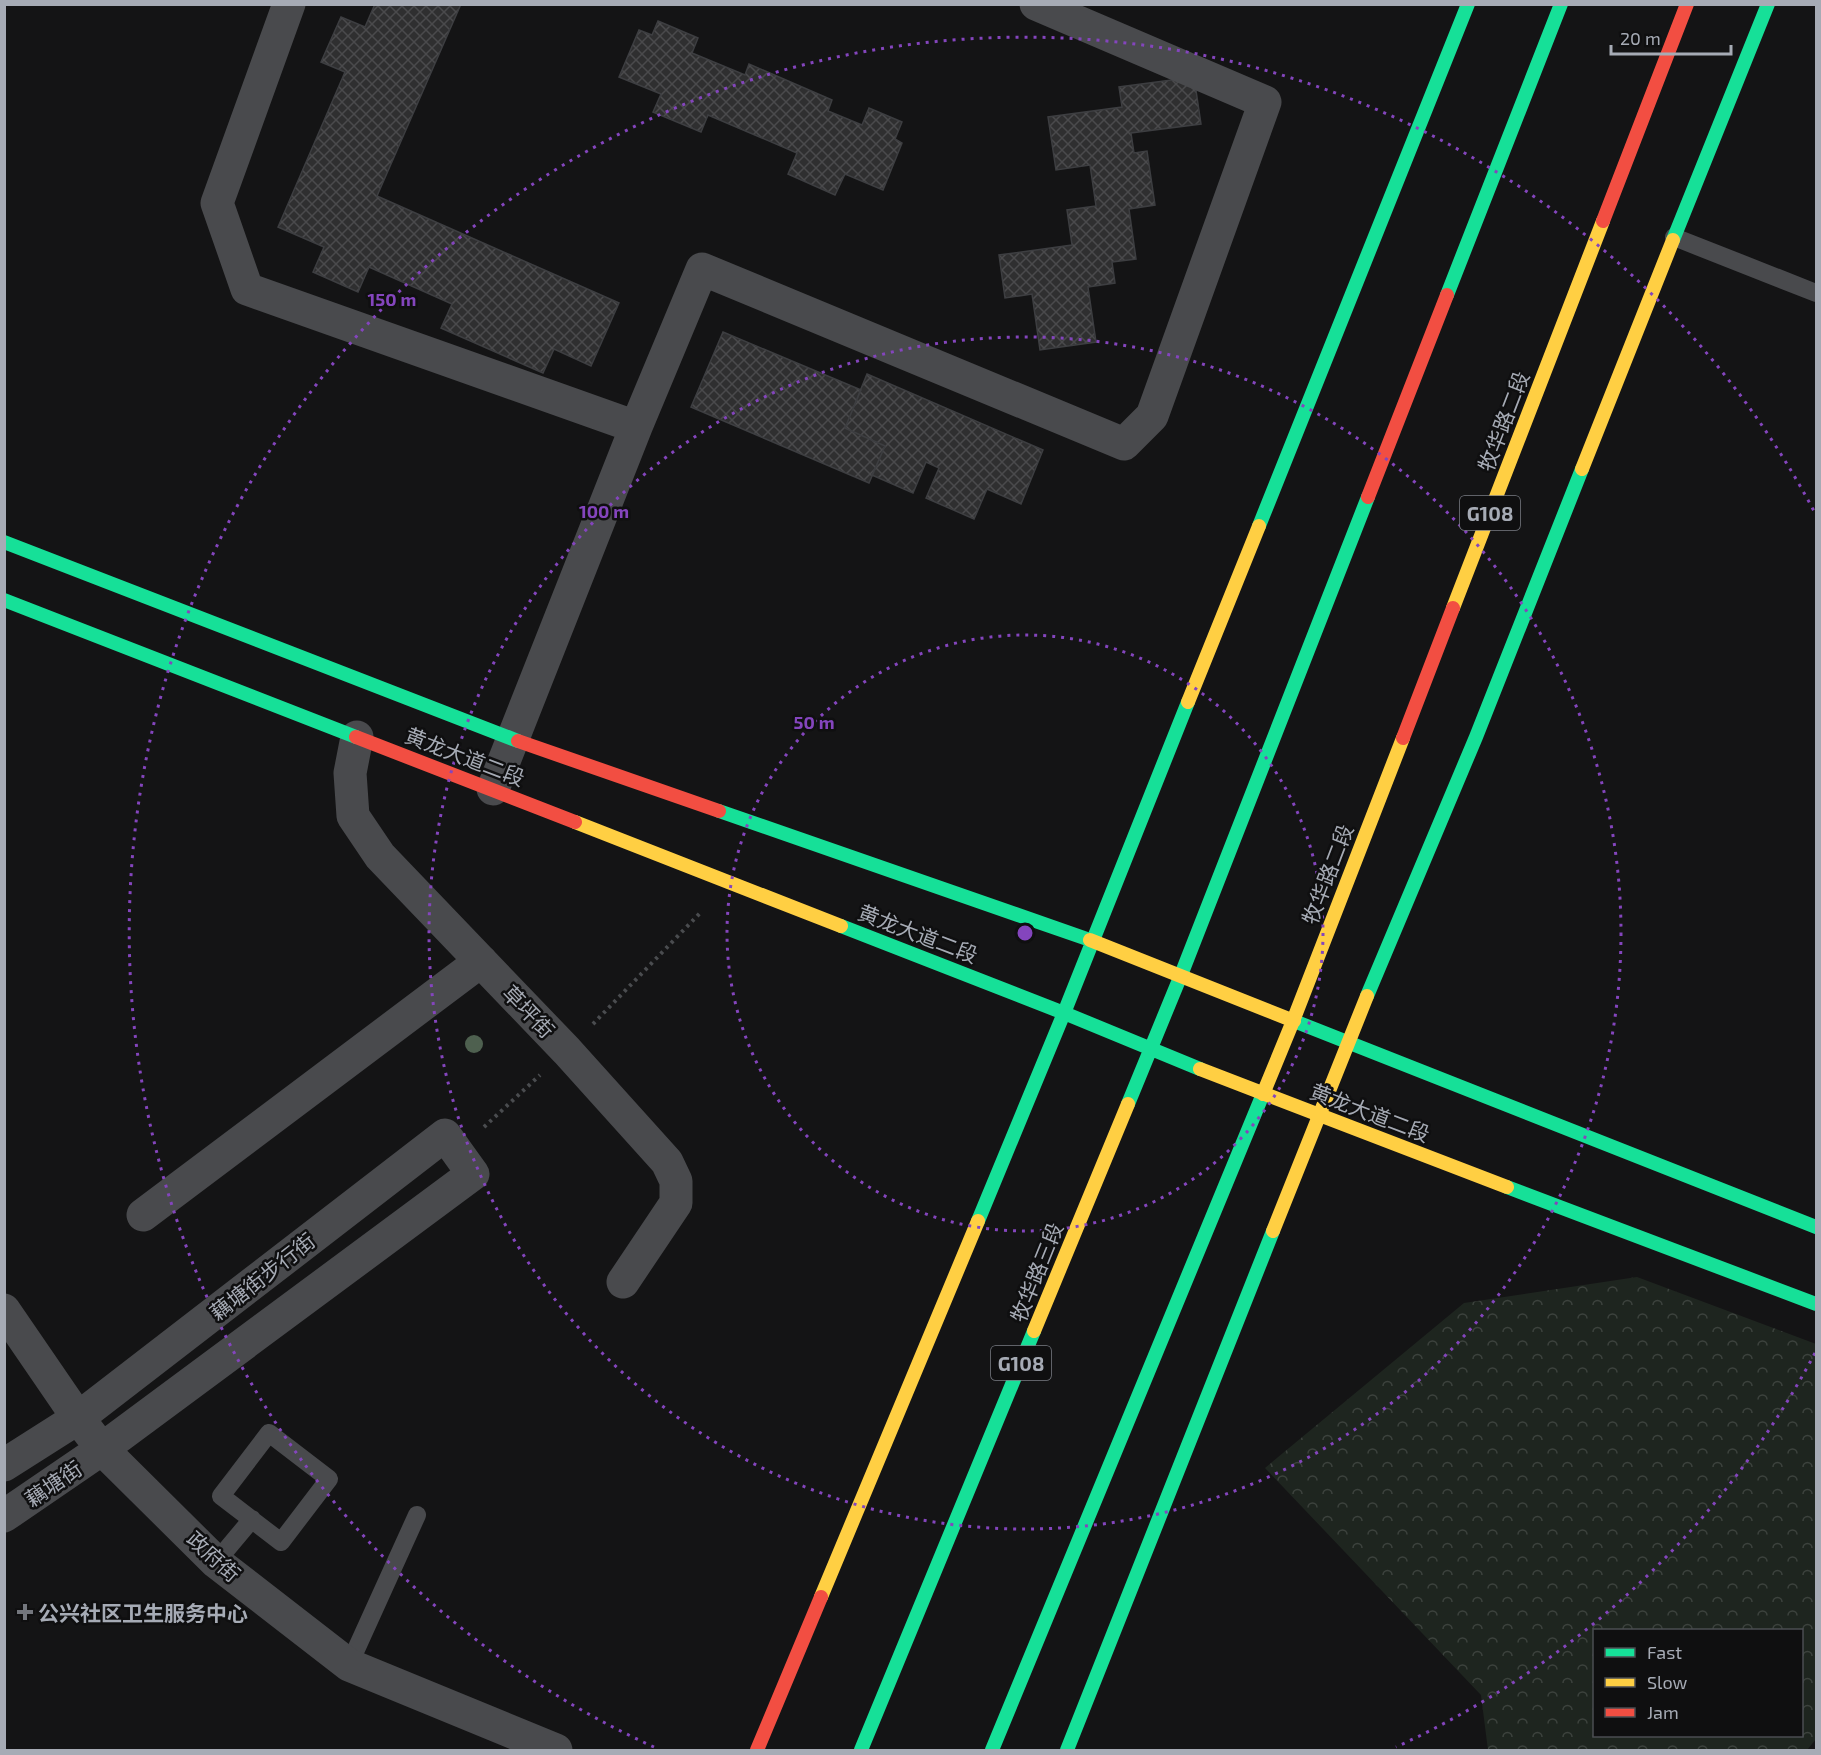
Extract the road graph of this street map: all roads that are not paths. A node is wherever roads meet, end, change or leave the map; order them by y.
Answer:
1 (289, 4) edge
2 (1035, 4) edge
3 (1468, 4) edge
4 (1561, 4) edge
5 (1688, 4) edge
6 (1768, 4) edge
7 (1674, 237) junction
8 (1816, 293) edge
9 (636, 427) junction
10 (4, 542) edge
11 (4, 600) edge
12 (357, 737) junction
13 (514, 739) junction
14 (493, 789) junction
15 (1093, 941) junction
16 (481, 961) junction
17 (1181, 975) junction
18 (1064, 1013) junction
19 (1293, 1021) junction
20 (1347, 1042) junction
21 (1150, 1049) junction
22 (1263, 1093) junction
23 (1319, 1116) junction
24 (143, 1215) dead end
25 (1816, 1227) edge
26 (623, 1282) dead end
27 (1816, 1304) edge
28 (4, 1310) edge
29 (78, 1418) junction
30 (102, 1449) junction
31 (4, 1465) edge
32 (417, 1515) dead end
33 (4, 1516) edge
34 (252, 1519) junction
35 (216, 1562) junction
36 (349, 1665) junction
37 (556, 1750) edge
38 (757, 1750) edge
39 (861, 1750) edge
40 (992, 1750) edge
41 (1067, 1750) edge

1 - 9 street
2 - 9 street
3 - 15 main road
4 - 17 main road, G108
5 - 19 main road, 牧华路二段 / G108
6 - 7 main road
7 - 8 lane
7 - 20 main road
9 - 13 street
10 - 13 main road, 黄龙大道二段
11 - 12 main road, 黄龙大道二段
12 - 14 main road, 黄龙大道二段
12 - 16 street, 草坪街
13 - 14 street
13 - 15 main road, 黄龙大道二段
14 - 18 main road, 黄龙大道二段
15 - 17 main road, 黄龙大道二段
15 - 18 main road
16 - 24 street
16 - 26 street, 草坪街
17 - 19 main road, 黄龙大道二段
17 - 21 main road, 牧华路三段 / G108
18 - 21 main road, 黄龙大道二段
18 - 38 main road
19 - 20 main road, 黄龙大道二段
19 - 22 main road, G108
20 - 23 main road
20 - 25 main road, 黄龙大道二段
21 - 22 main road, 黄龙大道二段
21 - 39 main road, 牧华路三段 / G108
22 - 23 main road, 黄龙大道二段
22 - 40 main road, G108
23 - 27 main road, 黄龙大道二段
23 - 41 main road
28 - 29 street, 政府街
29 - 30 street, 政府街
29 - 30 street, 藕塘街步行街
29 - 31 street, 藕塘街
30 - 33 street, 藕塘街
30 - 35 street, 政府街
32 - 36 lane
34 - 34 lane
34 - 35 lane
35 - 36 street, 政府街
36 - 37 street, 政府街

